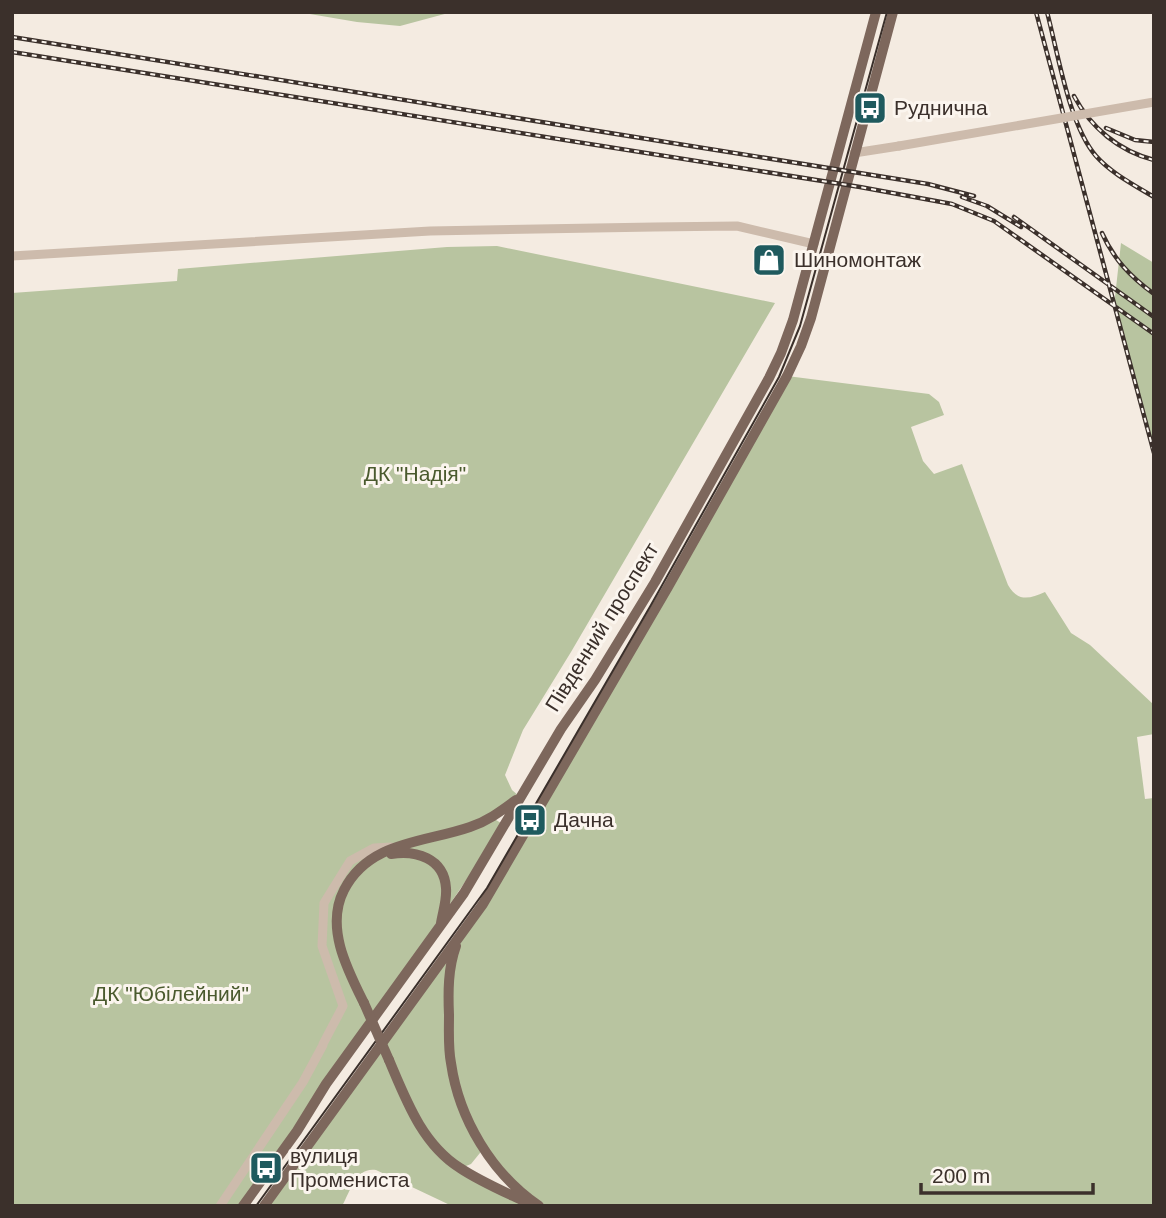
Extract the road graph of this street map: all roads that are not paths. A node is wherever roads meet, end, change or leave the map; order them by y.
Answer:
1 (876, 12) edge
2 (893, 12) edge
3 (1154, 102) edge
4 (854, 153) junction
5 (814, 244) junction
6 (12, 256) edge
7 (520, 797) junction
8 (399, 846) junction
9 (365, 863) junction
10 (439, 929) junction
11 (460, 936) junction
12 (220, 1206) edge
13 (243, 1206) edge
14 (264, 1206) edge
15 (534, 1206) edge
16 (539, 1206) edge

1 - 5 main road, Південний проспект
2 - 4 main road, Південний проспект
3 - 4 street, bridge
4 - 11 main road, Південний проспект
5 - 6 street
5 - 7 main road, Південний проспект
7 - 8 main road
7 - 10 main road, Південний проспект
8 - 9 main road
8 - 12 street
9 - 10 main road
9 - 15 main road, bridge
10 - 13 main road, Південний проспект
11 - 14 main road, Південний проспект
11 - 16 main road

